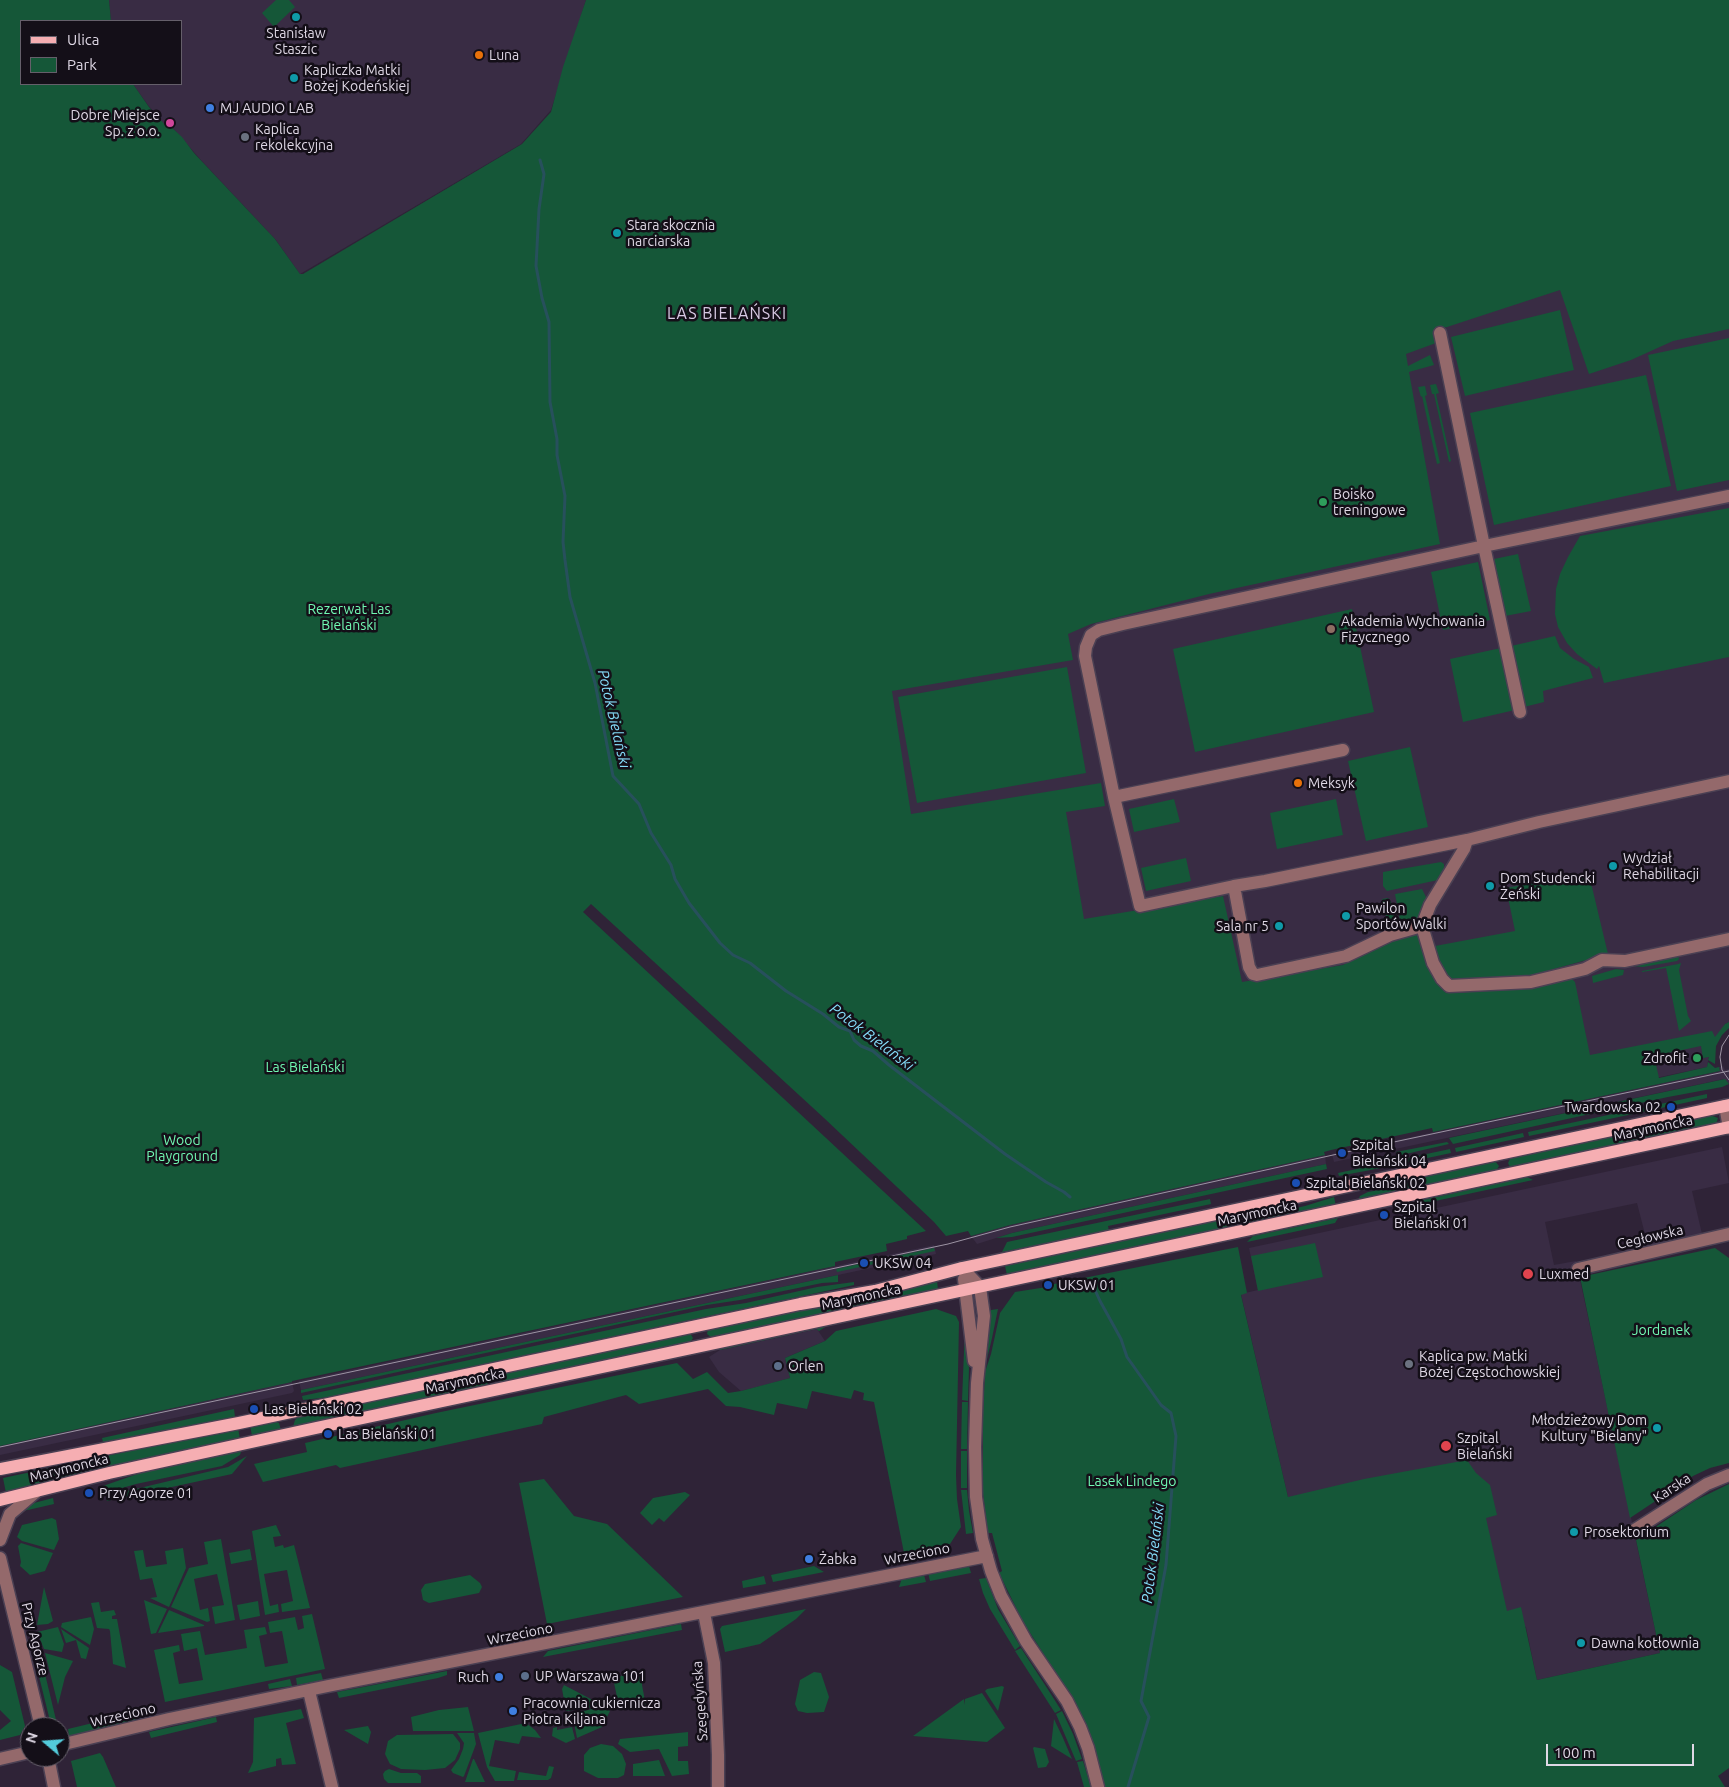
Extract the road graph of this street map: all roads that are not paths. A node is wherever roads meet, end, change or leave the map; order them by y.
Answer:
1 (1440, 333) dead end
2 (1729, 496) edge
3 (1484, 546) junction
4 (1520, 712) dead end
5 (1342, 750) dead end
6 (1729, 781) edge
7 (1114, 797) junction
8 (1467, 840) junction
9 (1234, 886) junction
10 (1422, 926) junction
11 (1729, 939) edge
12 (1727, 1105) edge
13 (1729, 1128) edge
14 (1500, 1154) junction
15 (1506, 1174) junction
16 (1380, 1179) junction
17 (1404, 1196) junction
18 (1352, 1208) junction
19 (1729, 1234) edge
20 (962, 1268) junction
21 (1578, 1269) dead end
22 (980, 1287) junction
23 (965, 1290) junction
24 (697, 1325) junction
25 (701, 1346) junction
26 (492, 1368) junction
27 (977, 1383) junction
28 (496, 1390) junction
29 (285, 1413) junction
30 (290, 1434) junction
31 (0, 1469) edge
32 (1729, 1475) edge
33 (37, 1491) junction
34 (0, 1500) edge
35 (1633, 1531) dead end
36 (0, 1540) edge
37 (987, 1556) junction
38 (0, 1558) edge
39 (704, 1613) junction
40 (309, 1690) junction
41 (39, 1717) edge
42 (70, 1743) edge
43 (20, 1754) edge
44 (0, 1759) edge
45 (50, 1767) edge
46 (54, 1787) edge
47 (332, 1787) edge
48 (718, 1787) edge
49 (1098, 1787) edge

1 - 3 street
2 - 3 street
3 - 4 street
3 - 7 street
5 - 7 street
6 - 8 street
7 - 9 street
8 - 9 street
8 - 10 street
9 - 10 street
10 - 11 street
12 - 13 street
12 - 14 main road, Marymoncka
13 - 15 main road, Marymoncka
14 - 15 main road
14 - 16 main road, Marymoncka
15 - 17 main road, Marymoncka
16 - 17 main road
16 - 18 main road
16 - 20 main road, Marymoncka
17 - 18 main road, Marymoncka
18 - 22 main road, Marymoncka
19 - 21 street, Cegłowska
20 - 22 street
20 - 23 street
20 - 24 main road, Marymoncka
22 - 23 main road, Marymoncka
22 - 27 street
23 - 25 main road, Marymoncka
23 - 27 street
24 - 25 main road
24 - 26 main road, Marymoncka
25 - 28 main road, Marymoncka
26 - 28 main road
26 - 29 main road, Marymoncka
27 - 37 street
28 - 30 main road, Marymoncka
29 - 30 main road
29 - 31 main road, Marymoncka
30 - 33 main road, Marymoncka
32 - 35 street, Karska
33 - 34 main road, Marymoncka
33 - 36 street
37 - 39 street, Wrzeciono
37 - 49 street
38 - 41 street, Przy Agorze
39 - 40 street, Wrzeciono
39 - 48 street, Szegedyńska
40 - 42 street, Wrzeciono
40 - 47 street
43 - 44 street
45 - 46 street

